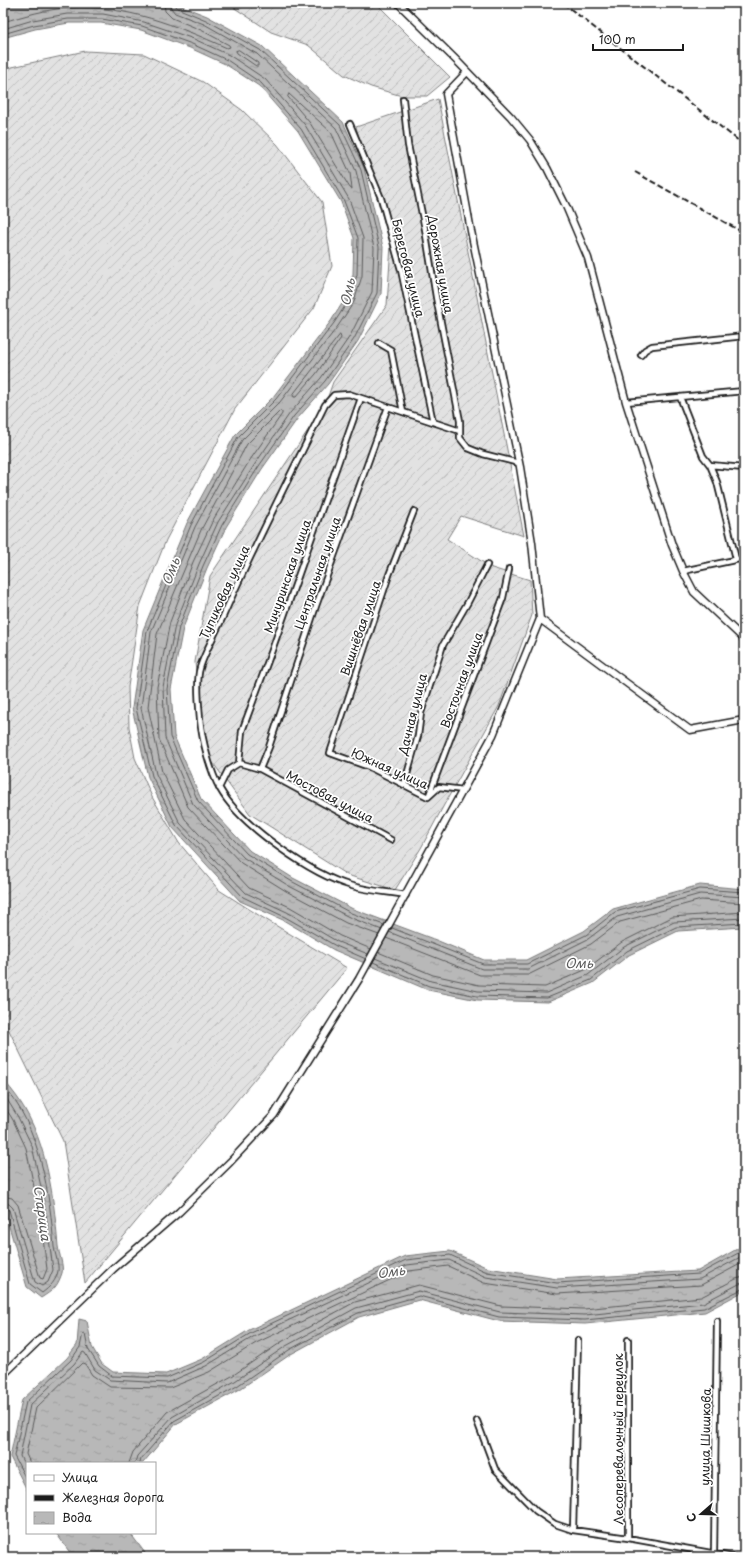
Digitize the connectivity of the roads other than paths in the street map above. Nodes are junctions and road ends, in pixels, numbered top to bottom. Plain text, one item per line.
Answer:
1 (398, 3) edge
2 (467, 72) junction
3 (403, 99) dead end
4 (350, 124) dead end
5 (744, 336) edge
6 (379, 343) dead end
7 (641, 355) dead end
8 (744, 392) edge
9 (680, 397) junction
10 (361, 398) junction
11 (626, 402) junction
12 (388, 407) junction
13 (403, 412) junction
14 (433, 422) junction
15 (460, 432) junction
16 (519, 463) junction
17 (710, 465) junction
18 (744, 468) edge
19 (414, 511) dead end
20 (744, 558) edge
21 (736, 560) junction
22 (487, 565) dead end
23 (509, 569) dead end
24 (683, 571) junction
25 (540, 619) junction
26 (744, 639) edge
27 (744, 720) edge
28 (330, 753) joint
29 (239, 763) junction
30 (260, 769) junction
31 (404, 785) junction
32 (219, 788) junction
33 (463, 790) junction
34 (428, 797) junction
35 (391, 840) dead end
36 (405, 897) junction
37 (717, 1321) dead end
38 (578, 1340) dead end
39 (628, 1340) dead end
40 (3, 1375) edge
41 (477, 1421) dead end
42 (573, 1530) junction
43 (628, 1538) junction
44 (714, 1554) junction
45 (733, 1557) edge

1 - 2 street
2 - 11 street
2 - 16 street
3 - 15 street, Дорожная улица
4 - 14 street, Береговая улица
5 - 7 street
6 - 13 street
8 - 9 street
9 - 11 street
9 - 17 street
10 - 12 street
10 - 29 street, Мичуринская улица
10 - 32 street, Тупиковая улица
11 - 24 street
12 - 13 street
12 - 30 street, Центральная улица
13 - 14 street
14 - 15 street
15 - 16 street
16 - 25 street
17 - 18 street
17 - 21 street
19 - 28 street, Вишнёвая улица
20 - 21 street
21 - 24 street
22 - 31 street, Дачная улица
23 - 34 street, Восточная улица
24 - 26 street
25 - 27 street
25 - 33 street
28 - 31 street, Южная улица
29 - 30 street, Мостовая улица
29 - 32 street
30 - 35 street, Мостовая улица
31 - 34 street, Южная улица
32 - 36 street, Тупиковая улица
33 - 34 street, Южная улица
33 - 36 street
36 - 40 street
37 - 44 street, улица Шишкова
38 - 42 street
39 - 43 street, Лесоперевалочный переулок
41 - 42 street
42 - 43 street
43 - 44 street
44 - 45 street

